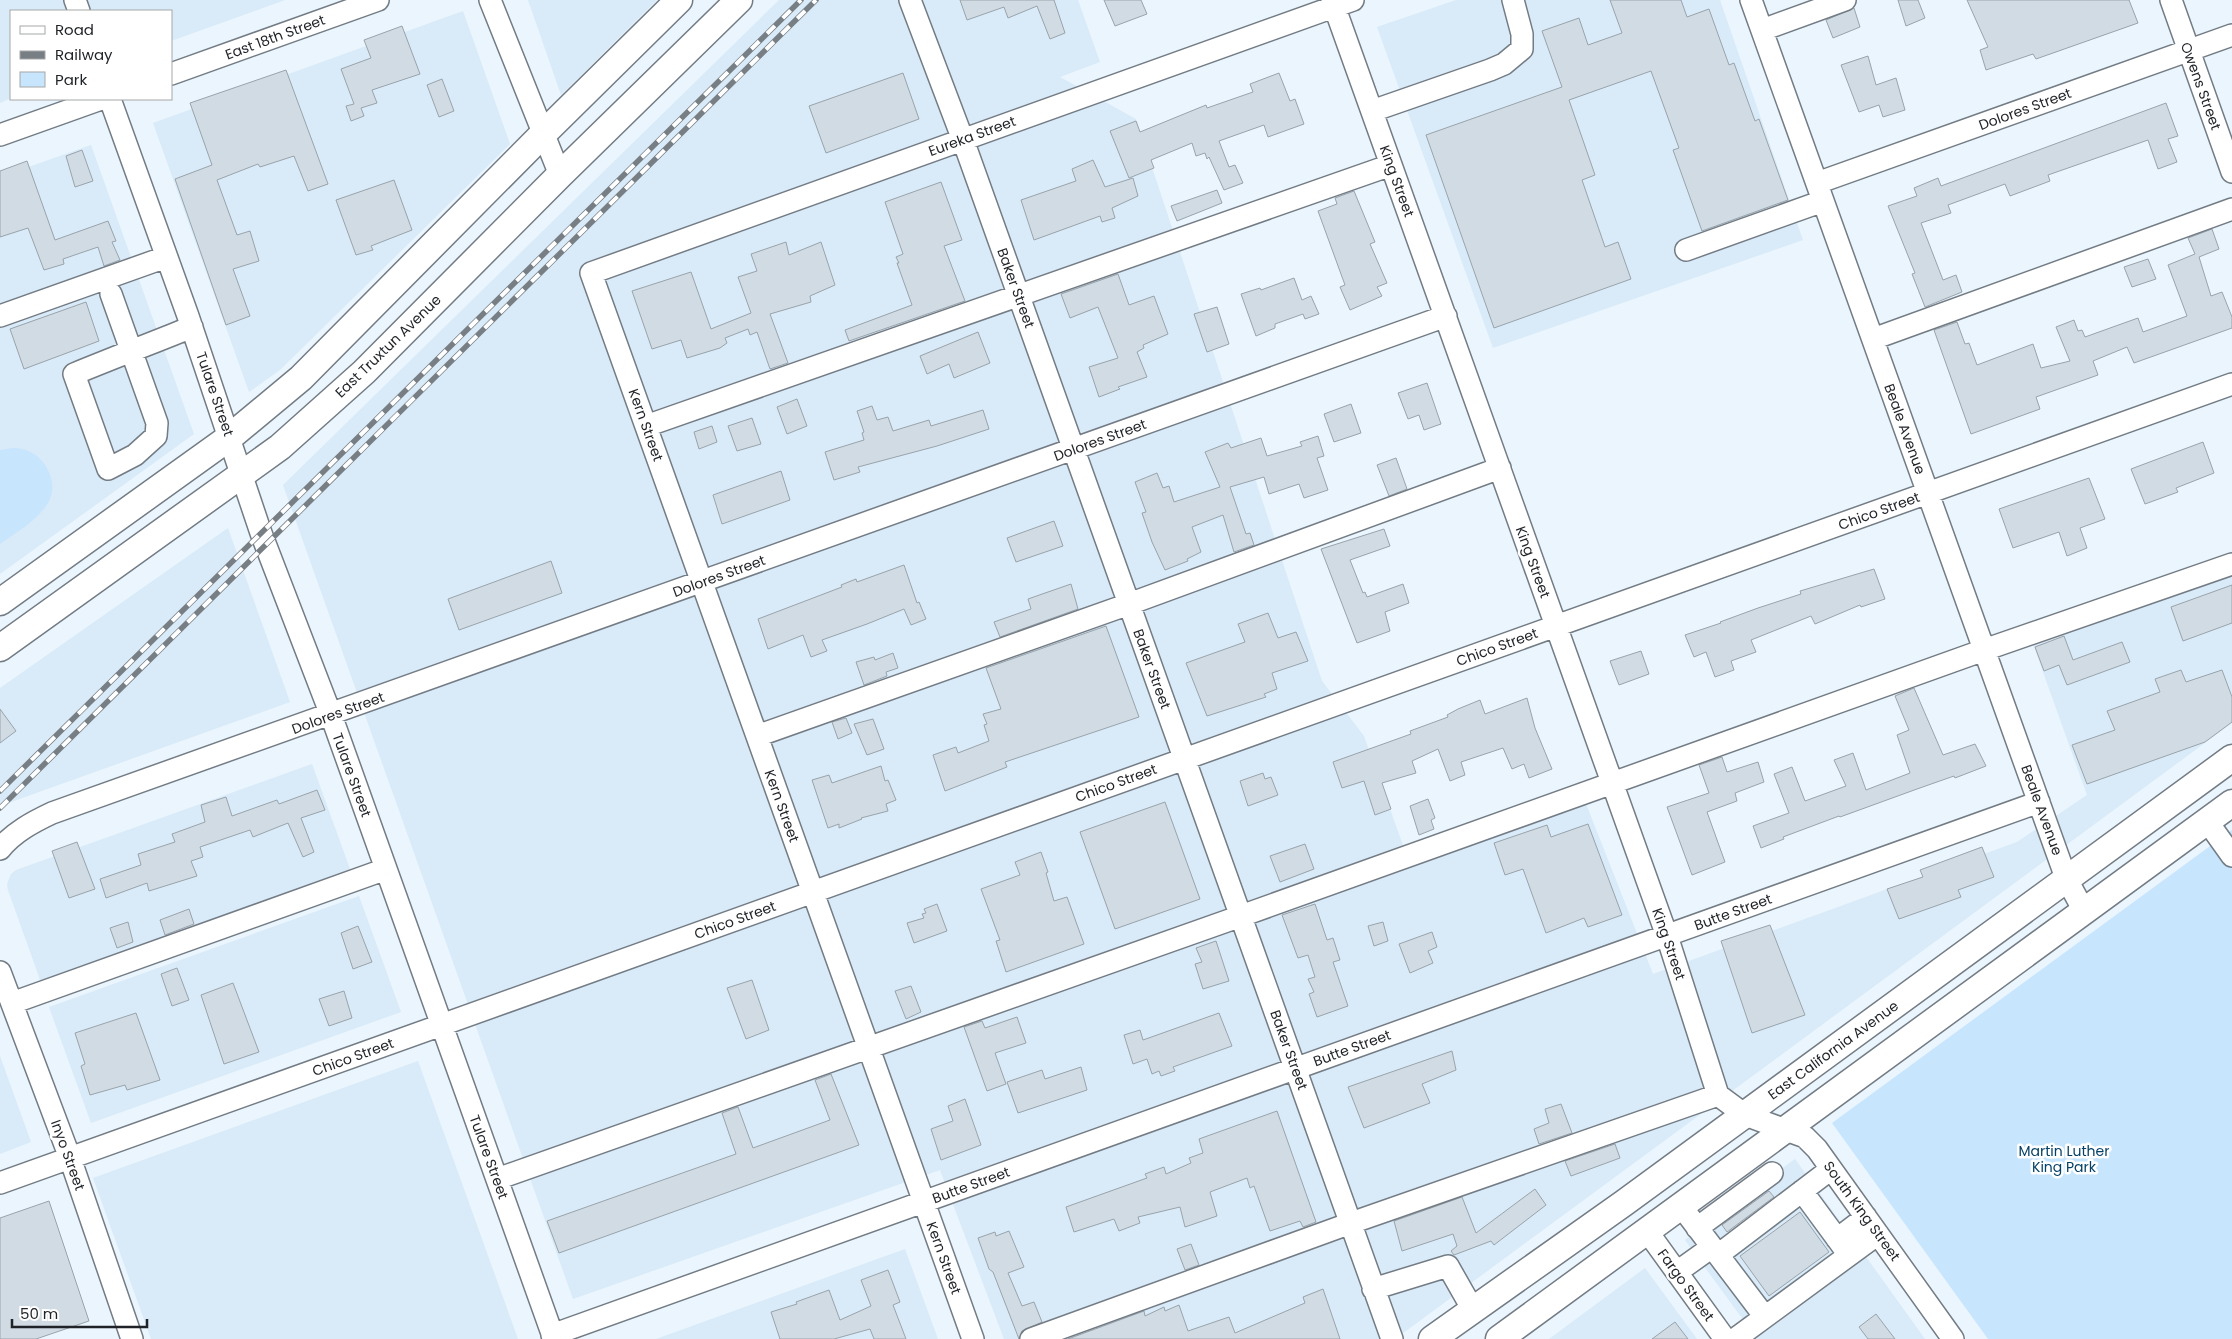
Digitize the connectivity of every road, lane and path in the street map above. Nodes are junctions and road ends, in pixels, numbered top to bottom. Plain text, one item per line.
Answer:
1 (378, 0) edge
2 (490, 0) edge
3 (679, 0) edge
4 (739, 0) edge
5 (910, 0) edge
6 (1513, 0) edge
7 (1751, 0) edge
8 (1845, 0) edge
9 (2171, 0) edge
10 (1340, 2) edge
11 (1762, 30) junction
12 (2232, 34) edge
13 (2188, 50) junction
14 (172, 74) edge
15 (98, 100) edge
16 (110, 100) edge
17 (1372, 111) junction
18 (544, 132) junction
19 (0, 135) edge
20 (963, 140) junction
21 (1391, 165) junction
22 (2232, 172) edge
23 (560, 175) junction
24 (1820, 192) junction
25 (2232, 209) edge
26 (1686, 250) dead end
27 (166, 257) junction
28 (591, 273) joint
29 (111, 294) dead end
30 (1019, 296) junction
31 (0, 316) edge
32 (1446, 316) junction
33 (192, 328) junction
34 (1873, 339) junction
35 (132, 351) junction
36 (2232, 384) edge
37 (646, 426) junction
38 (230, 437) junction
39 (1074, 449) junction
40 (1500, 468) junction
41 (243, 475) junction
42 (1928, 493) junction
43 (2232, 564) edge
44 (702, 582) junction
45 (0, 602) edge
46 (1129, 604) junction
47 (1556, 626) junction
48 (0, 648) edge
49 (1984, 650) junction
50 (331, 715) junction
51 (757, 736) junction
52 (2232, 758) edge
53 (1185, 759) junction
54 (1613, 783) junction
55 (2039, 802) junction
56 (2232, 803) edge
57 (2207, 821) junction
58 (0, 849) edge
59 (2232, 856) edge
60 (386, 869) junction
61 (2066, 878) junction
62 (813, 892) junction
63 (2084, 911) junction
64 (1241, 916) junction
65 (1667, 936) junction
66 (0, 972) edge
67 (12, 1003) junction
68 (442, 1025) junction
69 (869, 1047) junction
70 (1296, 1068) junction
71 (1718, 1094) junction
72 (1745, 1115) junction
73 (1786, 1129) junction
74 (1756, 1151) junction
75 (70, 1158) junction
76 (1831, 1169) junction
77 (1772, 1173) junction
78 (496, 1179) junction
79 (0, 1183) edge
80 (1796, 1195) junction
81 (924, 1202) junction
82 (1681, 1206) junction
83 (1351, 1223) junction
84 (1872, 1225) junction
85 (1697, 1228) junction
86 (1647, 1230) junction
87 (1843, 1247) junction
88 (1715, 1251) junction
89 (1677, 1272) junction
90 (1373, 1289) junction
91 (1473, 1310) junction
92 (1765, 1317) junction
93 (553, 1337) edge
94 (132, 1339) edge
95 (973, 1339) edge
96 (1031, 1339) edge
97 (1392, 1339) edge
98 (1432, 1339) edge
99 (1500, 1339) edge
100 (1725, 1339) edge
101 (1735, 1339) edge
102 (1953, 1339) edge

1 - 14 street, East 18th Street
2 - 18 street
3 - 18 main road
4 - 23 main road, East Truxtun Avenue
5 - 20 street, Baker Street
6 - 17 street
7 - 11 street, Beale Avenue
8 - 11 street
9 - 13 street, Owens Street
10 - 17 street, King Street
10 - 20 street, Eureka Street
11 - 24 street, Beale Avenue
12 - 13 street, Dolores Street
13 - 22 street, Owens Street
13 - 24 street, Dolores Street
15 - 19 street
16 - 27 street, Tulare Street
17 - 21 street, King Street
18 - 23 street
18 - 38 main road
20 - 28 street, Eureka Street
20 - 30 street, Baker Street
21 - 30 street
21 - 32 street, King Street
23 - 41 main road, East Truxtun Avenue
24 - 26 street, Dolores Street
24 - 34 street, Beale Avenue
25 - 34 street
27 - 31 street
27 - 33 street, Tulare Street
28 - 37 street, Kern Street
29 - 35 street
30 - 37 street
30 - 39 street, Baker Street
32 - 39 street, Dolores Street
32 - 40 street, King Street
33 - 35 street
33 - 38 street, Tulare Street
34 - 42 street, Beale Avenue
35 - 35 street
36 - 42 street, Chico Street
37 - 44 street, Kern Street
38 - 41 street, Tulare Street
38 - 45 main road
39 - 44 street, Dolores Street
39 - 46 street, Baker Street
40 - 46 street
40 - 47 street, King Street
41 - 48 main road, East Truxtun Avenue
41 - 50 street, Tulare Street
42 - 47 street, Chico Street
42 - 49 street, Beale Avenue
43 - 49 street
44 - 50 street, Dolores Street
44 - 51 street, Kern Street
46 - 51 street
46 - 53 street, Baker Street
47 - 53 street, Chico Street
47 - 54 street, King Street
49 - 54 street
49 - 55 street, Beale Avenue
50 - 58 street, Dolores Street
50 - 60 street, Tulare Street
51 - 62 street, Kern Street
52 - 61 main road, East California Avenue
53 - 62 street, Chico Street
53 - 64 street, Baker Street
54 - 64 street
54 - 65 street, King Street
55 - 61 street, Beale Avenue
55 - 65 street, Butte Street
56 - 57 main road
57 - 59 street
57 - 63 main road
60 - 67 street
60 - 68 street, Tulare Street
61 - 63 street, Beale Avenue
61 - 72 main road, East California Avenue
62 - 68 street, Chico Street
62 - 69 street, Kern Street
63 - 73 main road
64 - 69 street
64 - 70 street, Baker Street
65 - 70 street, Butte Street
65 - 71 street, King Street
66 - 67 street, Inyo Street
67 - 75 street, Inyo Street
68 - 75 street, Chico Street
68 - 78 street, Tulare Street
69 - 78 street
69 - 81 street, Kern Street
70 - 81 street, Butte Street
70 - 83 street, Baker Street
71 - 72 street
71 - 83 street
72 - 73 street, South King Street
72 - 91 main road, East California Avenue
73 - 74 main road
73 - 76 street, South King Street
74 - 77 street
74 - 82 main road
75 - 79 street, Chico Street
75 - 94 street, Inyo Street
76 - 80 street
76 - 84 street, South King Street
77 - 80 street
77 - 85 street
78 - 93 street, Tulare Street
80 - 87 street
80 - 88 street
81 - 93 street, Butte Street
81 - 95 street, Kern Street
82 - 85 street
82 - 86 main road
83 - 90 street, Baker Street
83 - 96 street
84 - 87 street
84 - 102 street, South King Street
85 - 88 street
86 - 89 street, Fargo Street
86 - 99 main road
87 - 92 street
88 - 89 street
88 - 92 street
89 - 100 street, Fargo Street
90 - 91 street
90 - 97 street, Baker Street
91 - 98 main road, East California Avenue
92 - 101 street

